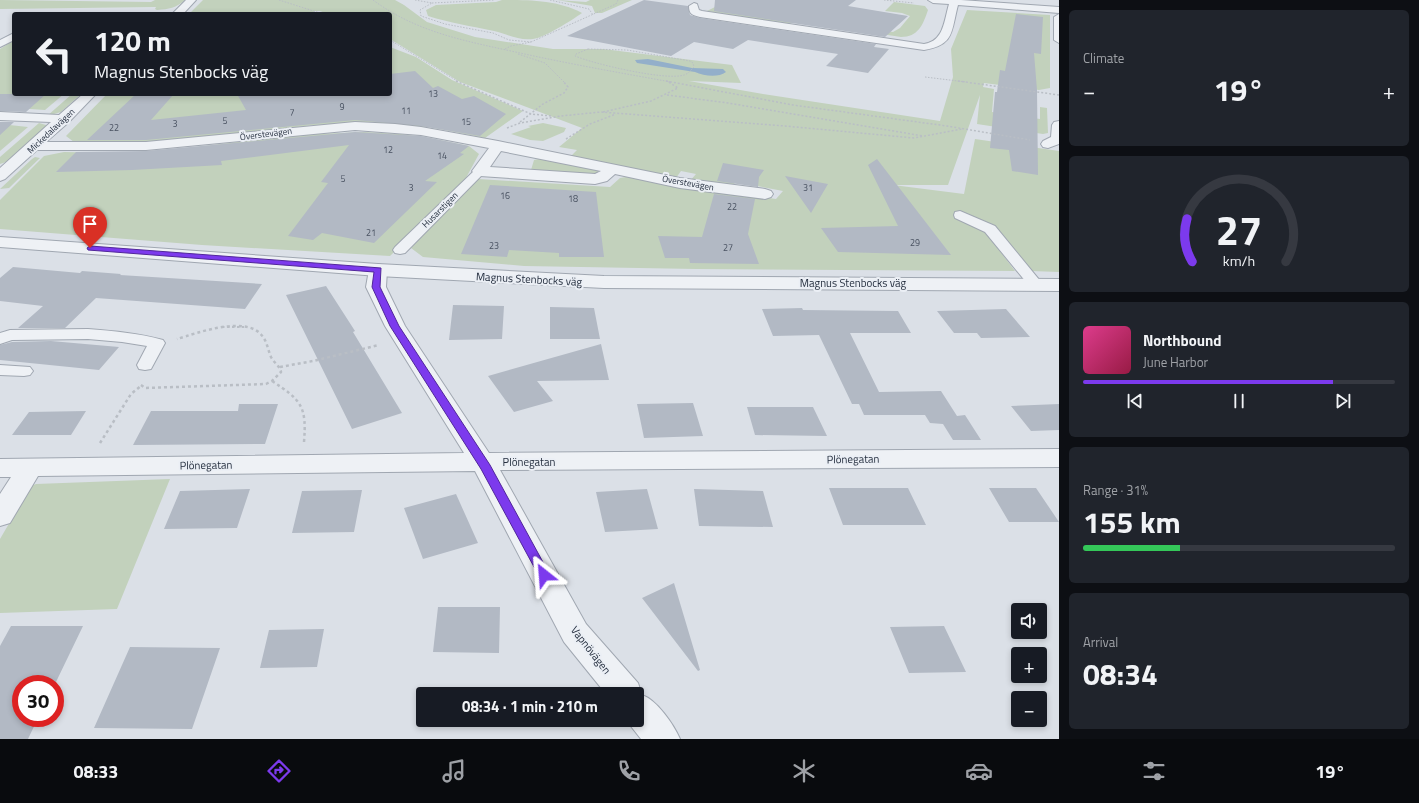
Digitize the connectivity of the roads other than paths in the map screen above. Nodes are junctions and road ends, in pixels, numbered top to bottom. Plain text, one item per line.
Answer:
1 (191, 0) edge
2 (934, 0) edge
3 (954, 2) junction
4 (694, 6) dead end
5 (1059, 8) edge
6 (179, 12) edge
7 (1059, 17) edge
8 (12, 37) edge
9 (1059, 40) edge
10 (0, 44) edge
11 (88, 96) edge
12 (0, 116) edge
13 (64, 119) junction
14 (1059, 125) edge
15 (1048, 144) road end
16 (498, 145) junction
17 (34, 146) junction
18 (612, 169) junction
19 (4, 170) edge
20 (480, 171) junction
21 (764, 194) dead end
22 (960, 215) dead end
23 (0, 242) edge
24 (400, 250) dead end
25 (378, 270) junction
26 (1036, 285) junction
27 (1059, 285) edge
28 (0, 339) edge
29 (145, 365) road end
30 (0, 370) edge
31 (24, 370) dead end
32 (1059, 458) edge
33 (483, 462) junction
34 (0, 468) edge
35 (30, 468) junction
36 (0, 516) edge
37 (620, 687) edge
38 (644, 716) edge
39 (663, 739) edge

1 - 6 street
2 - 3 street
3 - 4 street
3 - 5 street
7 - 9 street
8 - 10 street
11 - 13 street, Mickedalavägen
12 - 13 street
13 - 17 street, Mickedalavägen
14 - 15 street
16 - 17 street, Överstevägen
16 - 18 street, Överstevägen
16 - 20 street
17 - 19 street, Mickedalavägen
18 - 20 street
18 - 21 street, Överstevägen
20 - 24 lane, Husarstigen
22 - 26 lane
23 - 25 street, Magnus Stenbocks väg
25 - 26 street, Magnus Stenbocks väg
25 - 33 street, Vapnövägen
26 - 27 street, Magnus Stenbocks väg
28 - 29 lane
30 - 31 lane
32 - 33 street, Plönegatan
33 - 35 street, Plönegatan
33 - 37 street, Vapnövägen
34 - 35 street, Plönegatan
35 - 36 street
38 - 39 street

